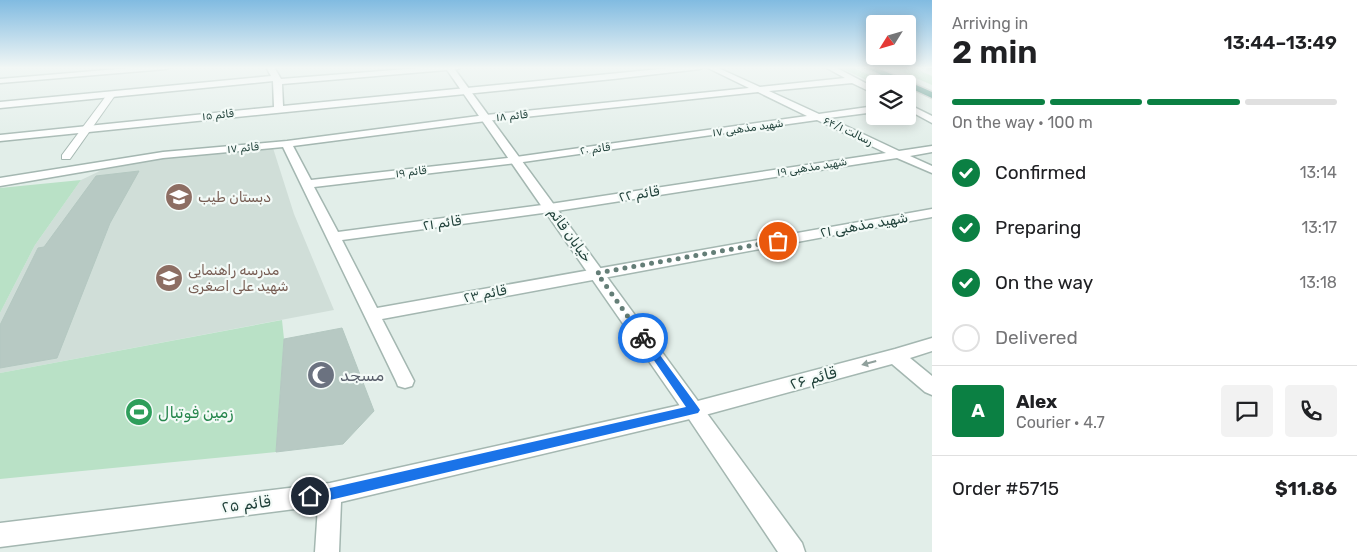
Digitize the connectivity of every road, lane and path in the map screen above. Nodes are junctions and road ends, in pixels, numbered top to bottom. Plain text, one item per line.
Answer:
1 (127, 93) edge
2 (278, 93) edge
3 (448, 93) edge
4 (468, 93) edge
5 (723, 93) edge
6 (766, 93) edge
7 (112, 94) junction
8 (0, 104) edge
9 (279, 108) junction
10 (866, 110) edge
11 (916, 111) edge
12 (486, 118) junction
13 (820, 118) junction
14 (932, 120) edge
15 (88, 128) junction
16 (0, 138) edge
17 (675, 138) joint
18 (287, 144) junction
19 (932, 149) edge
20 (897, 154) junction
21 (66, 157) dead end
22 (516, 160) junction
23 (932, 170) edge
24 (728, 180) joint
25 (0, 182) edge
26 (307, 184) junction
27 (550, 208) junction
28 (932, 213) edge
29 (333, 237) junction
30 (597, 273) junction
31 (372, 316) junction
32 (932, 344) edge
33 (895, 356) junction
34 (405, 381) dead end
35 (932, 387) edge
36 (694, 410) junction
37 (330, 494) junction
38 (0, 535) edge
39 (327, 552) edge
40 (793, 552) edge

1 - 7 street
2 - 9 street
3 - 9 street, قائم ۱۵
4 - 12 street, خیابان قائم
5 - 12 street, قائم ۱۸
6 - 13 street, رسالت ۶۴/۱
7 - 8 street
7 - 15 lane
9 - 15 street, قائم ۱۵
10 - 13 street, شهید مذهبی ۱۷
11 - 14 street
12 - 18 street, قائم ۱۷
12 - 22 street, خیابان قائم
13 - 17 street, شهید مذهبی ۱۷
13 - 20 street, رسالت ۶۴/۱
15 - 16 street, قائم ۱۵
15 - 21 lane
17 - 22 street, قائم ۲۰
18 - 25 street, قائم ۱۷
18 - 26 street
19 - 20 street, شهید مذهبی ۱۹
20 - 23 street, رسالت ۶۴/۱
20 - 24 street, شهید مذهبی ۱۹
22 - 26 street, قائم ۱۹
22 - 27 street, خیابان قائم
24 - 27 street, قائم ۲۲
26 - 29 street
27 - 29 street, قائم ۲۱
27 - 30 street, خیابان قائم
28 - 30 street, شهید مذهبی ۲۱
29 - 31 street
30 - 31 street, قائم ۲۳
30 - 36 street, خیابان قائم
31 - 34 street
32 - 33 street, قائم ۲۶
33 - 35 street
33 -> 36 street, قائم ۲۶
36 - 37 street, قائم ۲۵
36 - 40 street, خیابان قائم
37 - 38 street, قائم ۲۵
37 - 39 street

